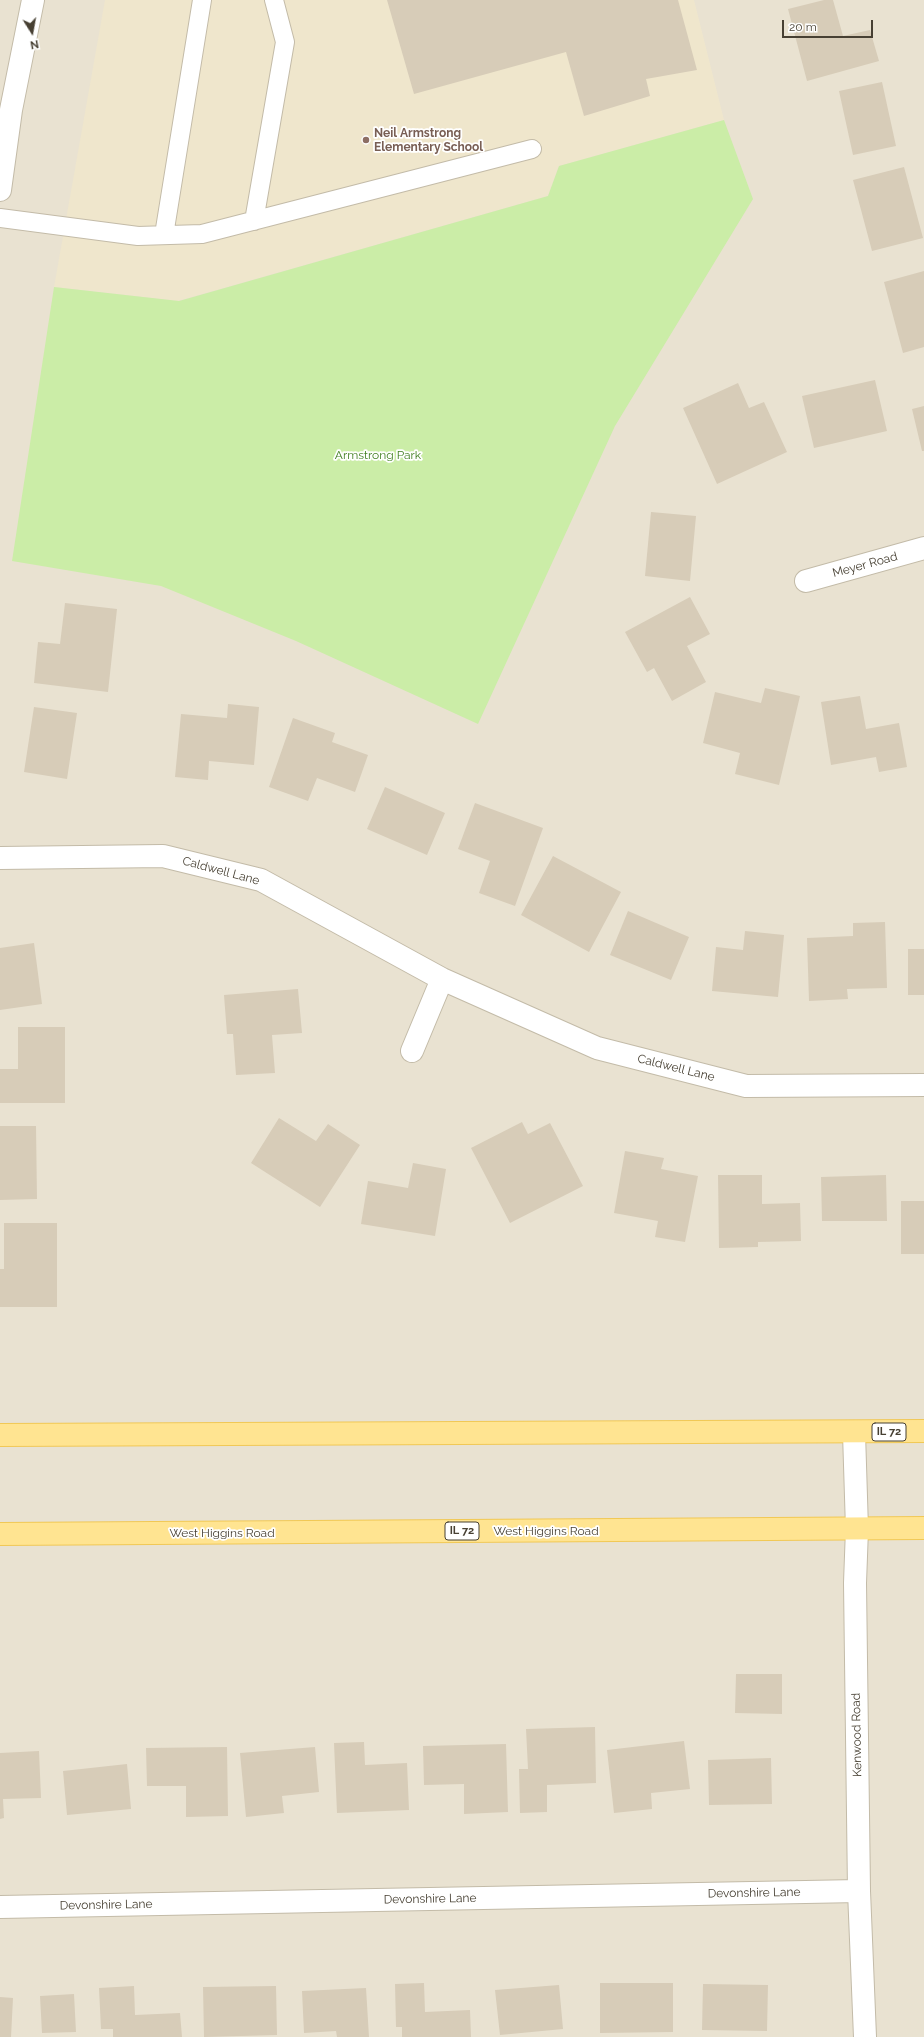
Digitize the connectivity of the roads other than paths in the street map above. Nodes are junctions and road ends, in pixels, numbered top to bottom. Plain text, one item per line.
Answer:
1 (34, 0) edge
2 (202, 0) edge
3 (274, 0) edge
4 (6, 110) edge
5 (532, 148) dead end
6 (0, 190) edge
7 (0, 218) edge
8 (254, 221) junction
9 (164, 235) junction
10 (924, 548) edge
11 (806, 581) dead end
12 (0, 858) edge
13 (442, 979) junction
14 (412, 1051) dead end
15 (924, 1085) edge
16 (924, 1431) edge
17 (854, 1432) junction
18 (0, 1435) edge
19 (924, 1528) edge
20 (857, 1529) junction
21 (0, 1534) edge
22 (859, 1891) junction
23 (0, 1907) edge
24 (865, 2037) edge

1 - 4 street
2 - 9 lane
3 - 8 lane
4 - 6 street
5 - 8 lane
7 - 9 lane
8 - 9 lane
10 - 11 street, Meyer Road
12 - 13 street, Caldwell Lane
13 - 14 street
13 - 15 street, Caldwell Lane
16 - 17 main road, IL 72
17 - 18 main road, IL 72
17 - 20 street, Kenwood Road
19 - 20 main road, West Higgins Road / IL 72
20 - 21 main road, West Higgins Road / IL 72
20 - 22 street, Kenwood Road
22 - 23 street, Devonshire Lane
22 - 24 street, Kenwood Road

